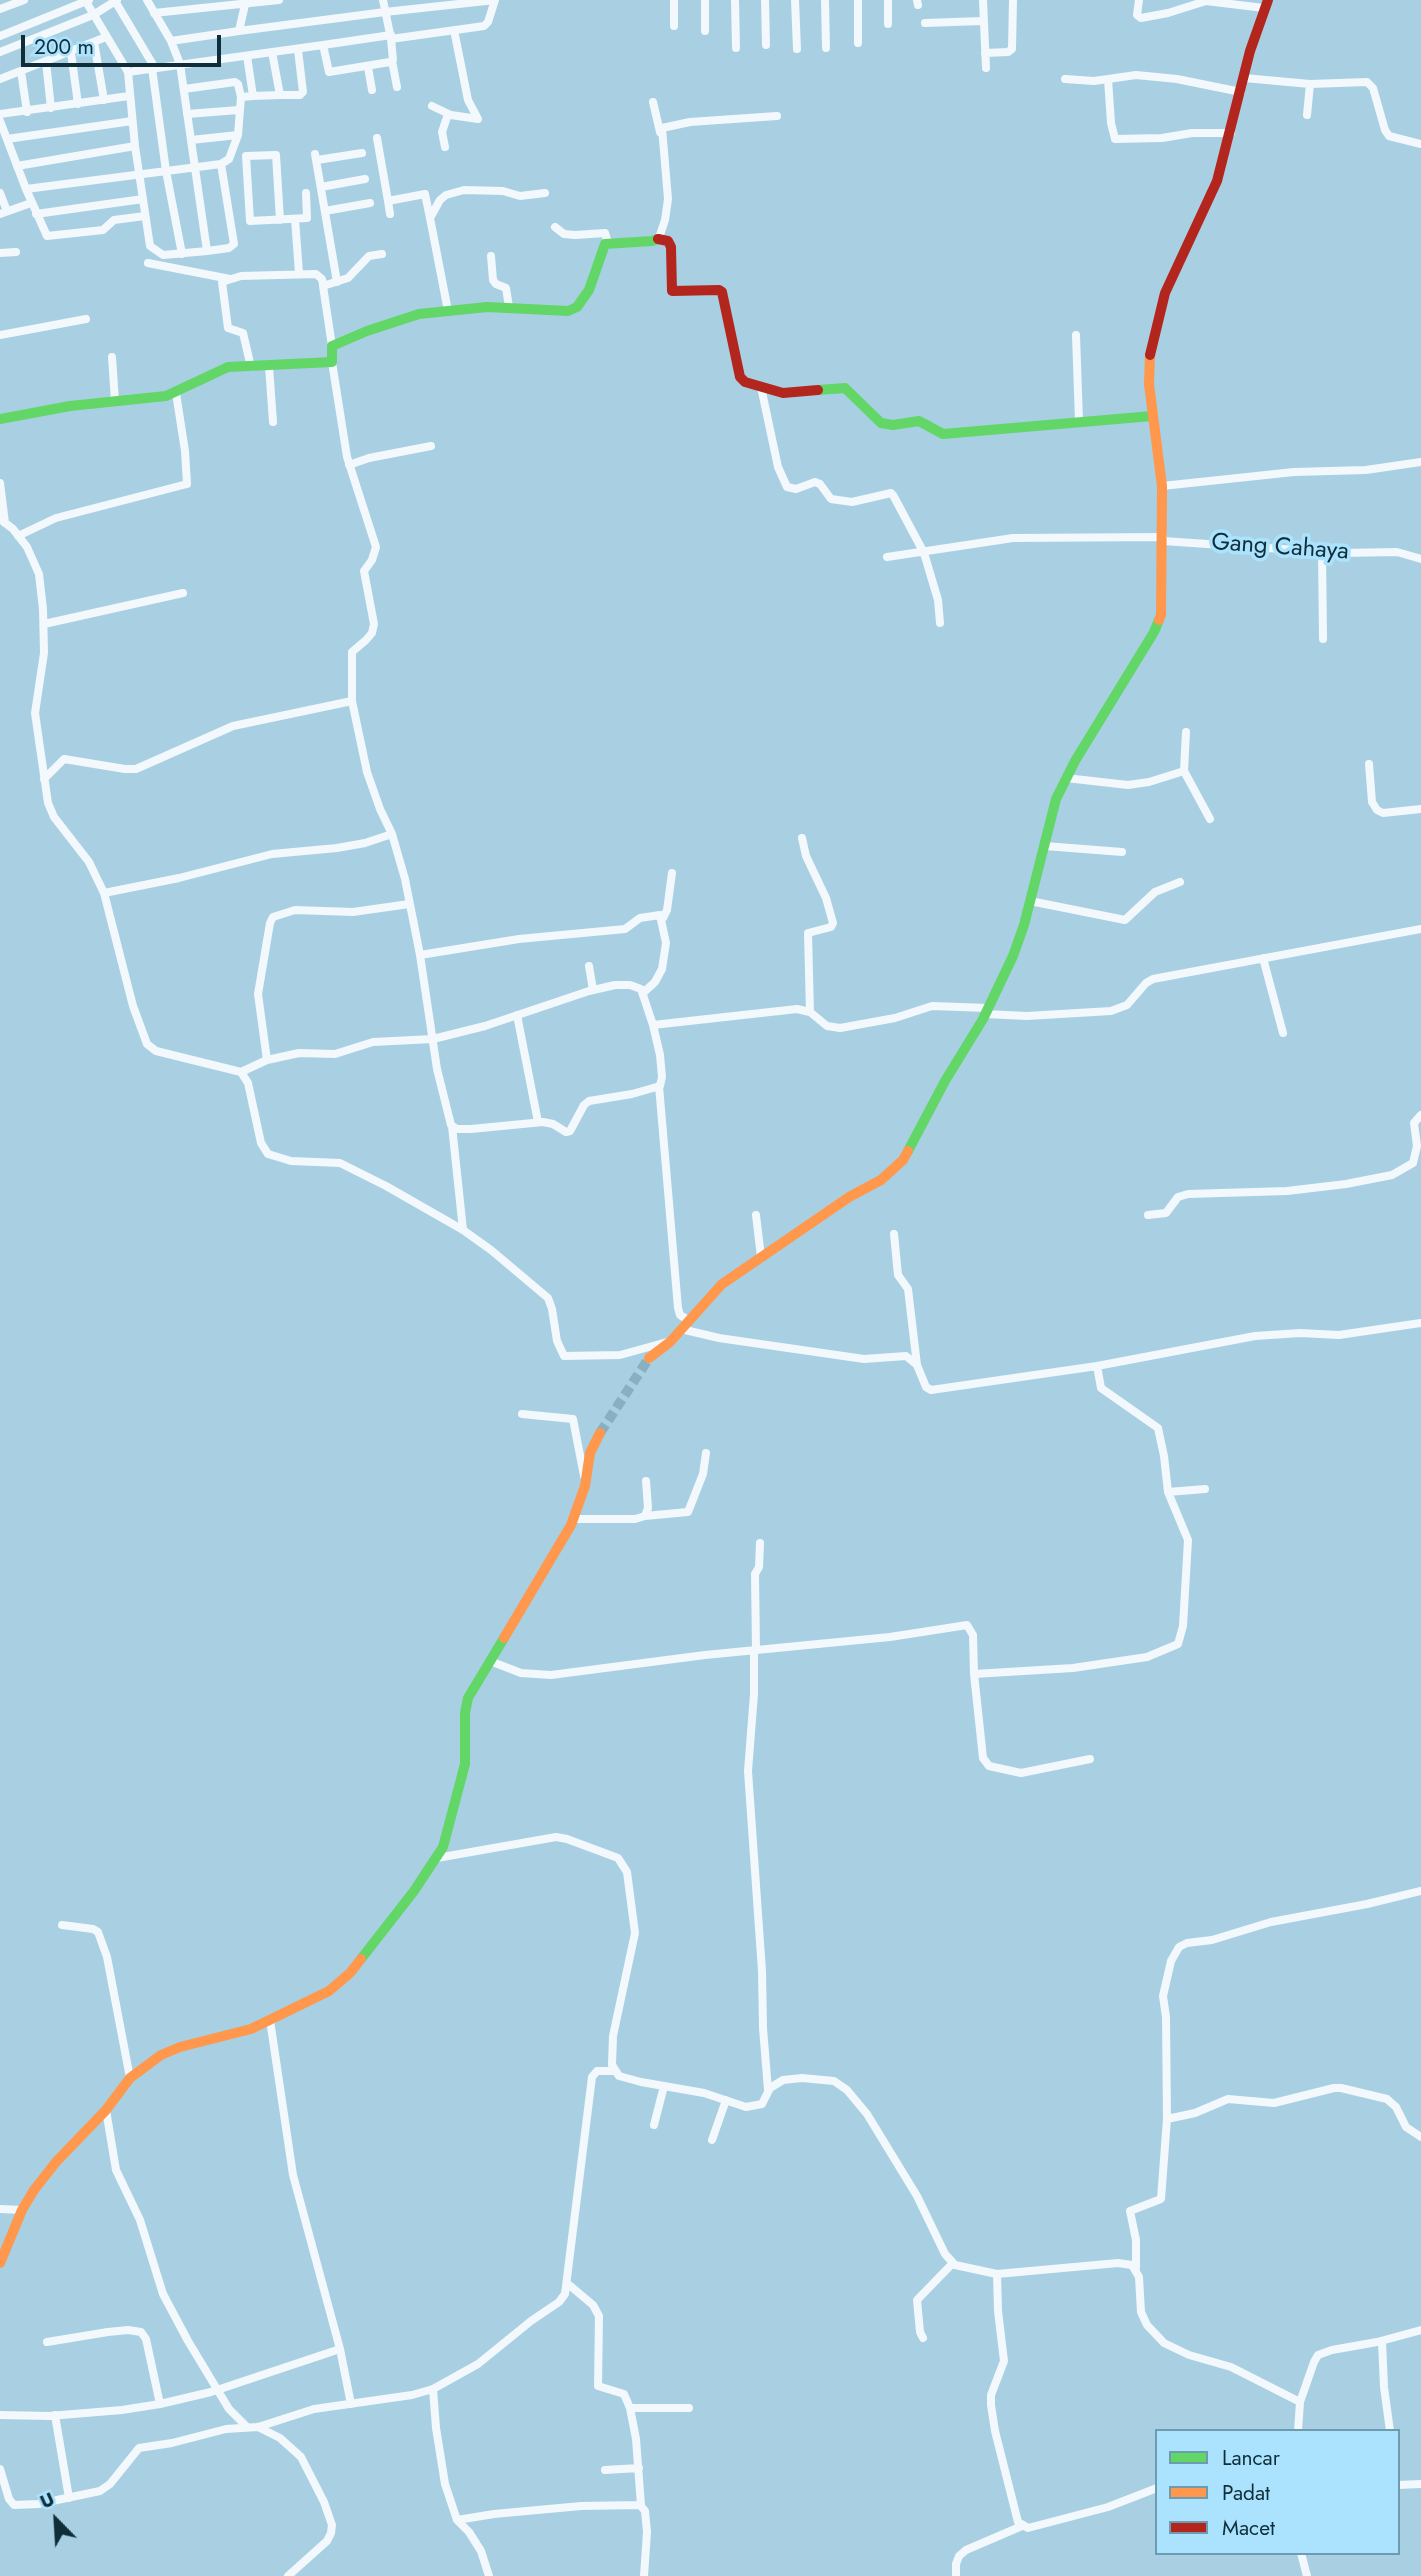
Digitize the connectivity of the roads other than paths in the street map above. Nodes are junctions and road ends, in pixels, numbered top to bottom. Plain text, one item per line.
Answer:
1 (24, 0) edge
2 (116, 0) edge
3 (147, 0) edge
4 (279, 0) edge
5 (383, 0) edge
6 (495, 0) edge
7 (674, 0) edge
8 (705, 0) edge
9 (735, 0) edge
10 (765, 0) edge
11 (795, 0) edge
12 (825, 0) edge
13 (858, 0) edge
14 (888, 0) edge
15 (983, 0) edge
16 (1013, 0) edge
17 (1139, 0) edge
18 (87, 1) edge
19 (246, 2) edge
20 (1266, 4) edge
21 (0, 9) edge
22 (385, 12) junction
23 (154, 13) junction
24 (93, 14) junction
25 (982, 22) junction
26 (925, 23) dead end
27 (888, 24) dead end
28 (674, 26) dead end
29 (454, 30) junction
30 (239, 31) junction
31 (705, 31) dead end
32 (0, 36) edge
33 (106, 37) junction
34 (391, 37) junction
35 (171, 41) junction
36 (94, 43) junction
37 (859, 43) dead end
38 (766, 45) dead end
39 (323, 46) junction
40 (736, 48) dead end
41 (826, 48) dead end
42 (797, 49) dead end
43 (299, 50) junction
44 (0, 52) edge
45 (272, 52) junction
46 (71, 53) junction
47 (985, 53) junction
48 (247, 56) junction
49 (392, 61) junction
50 (46, 62) junction
51 (180, 64) junction
52 (368, 66) junction
53 (154, 68) junction
54 (986, 68) dead end
55 (21, 71) junction
56 (128, 72) junction
57 (1244, 78) junction
58 (0, 79) edge
59 (1065, 79) dead end
60 (1108, 79) junction
61 (1310, 84) junction
62 (397, 87) dead end
63 (184, 89) junction
64 (372, 90) dead end
65 (1241, 92) junction
66 (279, 95) junction
67 (129, 96) junction
68 (253, 96) junction
69 (241, 97) junction
70 (104, 100) junction
71 (653, 102) dead end
72 (78, 104) junction
73 (432, 106) dead end
74 (51, 108) junction
75 (239, 110) junction
76 (27, 112) junction
77 (0, 114) edge
78 (187, 114) junction
79 (448, 114) junction
80 (1307, 115) dead end
81 (777, 116) dead end
82 (0, 121) edge
83 (132, 121) junction
84 (660, 132) junction
85 (1231, 133) junction
86 (238, 135) junction
87 (377, 138) dead end
88 (7, 139) junction
89 (191, 141) junction
90 (1421, 144) edge
91 (135, 146) junction
92 (445, 147) dead end
93 (362, 153) dead end
94 (221, 164) junction
95 (17, 166) junction
96 (194, 167) junction
97 (166, 171) junction
98 (139, 173) junction
99 (365, 179) dead end
100 (321, 187) junction
101 (26, 189) junction
102 (0, 193) edge
103 (306, 193) dead end
104 (545, 193) dead end
105 (143, 199) junction
106 (388, 201) junction
107 (31, 203) junction
108 (370, 203) dead end
109 (325, 211) junction
110 (4, 212) edge
111 (36, 214) junction
112 (390, 214) dead end
113 (145, 216) junction
114 (430, 218) junction
115 (295, 219) junction
116 (280, 220) junction
117 (555, 227) dead end
118 (659, 238) junction
119 (608, 243) junction
120 (207, 251) junction
121 (16, 252) dead end
122 (0, 253) edge
123 (182, 254) junction
124 (382, 254) dead end
125 (491, 256) dead end
126 (148, 263) dead end
127 (299, 273) junction
128 (230, 279) junction
129 (337, 282) junction
130 (323, 285) junction
131 (509, 307) junction
132 (448, 311) junction
133 (86, 319) dead end
134 (0, 335) edge
135 (1076, 335) dead end
136 (332, 346) junction
137 (112, 357) dead end
138 (332, 362) junction
139 (268, 366) junction
140 (251, 367) junction
141 (761, 387) junction
142 (176, 393) junction
143 (116, 401) junction
144 (1152, 416) junction
145 (0, 419) edge
146 (1079, 421) junction
147 (273, 422) dead end
148 (431, 446) dead end
149 (1421, 462) edge
150 (349, 465) junction
151 (0, 483) edge
152 (1163, 486) junction
153 (3, 521) edge
154 (18, 536) junction
155 (1163, 539) junction
156 (1322, 552) junction
157 (924, 554) junction
158 (887, 557) dead end
159 (1421, 559) edge
160 (183, 593) dead end
161 (940, 623) dead end
162 (44, 624) junction
163 (1323, 639) dead end
164 (352, 701) junction
165 (1186, 732) dead end
166 (1368, 764) dead end
167 (1184, 771) junction
168 (1066, 778) junction
169 (44, 779) junction
170 (1421, 809) edge
171 (1210, 819) dead end
172 (392, 834) junction
173 (803, 838) dead end
174 (1045, 846) junction
175 (1122, 852) dead end
176 (672, 873) dead end
177 (1180, 882) dead end
178 (104, 893) junction
179 (1030, 901) junction
180 (409, 904) junction
181 (663, 918) junction
182 (1421, 929) edge
183 (420, 955) junction
184 (1263, 958) junction
185 (589, 966) dead end
186 (593, 990) junction
187 (643, 993) junction
188 (987, 1011) junction
189 (810, 1012) junction
190 (517, 1015) junction
191 (653, 1025) junction
192 (1283, 1033) dead end
193 (433, 1039) junction
194 (267, 1060) junction
195 (241, 1072) junction
196 (659, 1086) junction
197 (1421, 1115) edge
198 (538, 1122) junction
199 (452, 1126) junction
200 (1417, 1140) junction
201 (1421, 1155) edge
202 (756, 1215) dead end
203 (1148, 1215) dead end
204 (463, 1230) junction
205 (894, 1234) dead end
206 (761, 1258) junction
207 (1421, 1322) edge
208 (684, 1325) junction
209 (670, 1342) junction
210 (649, 1358) tunnel mouth
211 (917, 1365) junction
212 (1097, 1366) junction
213 (523, 1414) dead end
214 (600, 1433) tunnel mouth
215 (706, 1453) dead end
216 (646, 1481) dead end
217 (585, 1486) junction
218 (1205, 1489) dead end
219 (1168, 1492) junction
220 (645, 1516) junction
221 (574, 1519) junction
222 (760, 1543) dead end
223 (755, 1650) junction
224 (490, 1661) junction
225 (974, 1674) junction
226 (1090, 1759) dead end
227 (437, 1858) junction
228 (1421, 1891) edge
229 (62, 1925) dead end
230 (270, 2020) junction
231 (614, 2071) junction
232 (130, 2078) junction
233 (664, 2086) junction
234 (768, 2093) junction
235 (726, 2100) junction
236 (106, 2110) junction
237 (1167, 2119) junction
238 (654, 2125) dead end
239 (1421, 2137) edge
240 (712, 2140) dead end
241 (0, 2208) edge
242 (22, 2210) junction
243 (0, 2263) edge
244 (953, 2263) junction
245 (1136, 2269) junction
246 (998, 2274) junction
247 (568, 2284) junction
248 (1421, 2330) edge
249 (923, 2338) dead end
250 (1382, 2341) junction
251 (47, 2342) dead end
252 (340, 2349) junction
253 (217, 2389) junction
254 (433, 2389) junction
255 (1300, 2402) junction
256 (160, 2404) junction
257 (351, 2404) junction
258 (689, 2408) dead end
259 (629, 2409) junction
260 (0, 2415) edge
261 (55, 2415) junction
262 (247, 2427) junction
263 (258, 2427) junction
264 (1297, 2429) edge
265 (1390, 2429) edge
266 (639, 2468) junction
267 (0, 2469) edge
268 (605, 2470) dead end
269 (1421, 2484) edge
270 (1400, 2485) edge
271 (1155, 2489) edge
272 (69, 2498) junction
273 (641, 2505) junction
274 (457, 2520) junction
275 (1022, 2526) junction
276 (1302, 2555) edge
277 (288, 2576) edge
278 (489, 2576) edge
279 (644, 2576) edge
280 (956, 2576) edge
281 (1307, 2576) edge

1 - 21 street
2 - 24 street
2 - 53 street
3 - 23 street
4 - 19 street
5 - 22 street
6 - 22 street
6 - 29 street
7 - 28 street
8 - 31 street
9 - 40 street
10 - 38 street
11 - 42 street
12 - 41 street
13 - 37 street
14 - 27 street
15 - 25 street
16 - 47 street
17 - 20 street
18 - 24 street
18 - 32 street
19 - 23 street
19 - 30 street
20 - 57 street
22 - 30 street
22 - 34 street
23 - 35 street
24 - 33 street
24 - 44 street
25 - 26 street
25 - 47 street
29 - 34 street
29 - 79 street
30 - 35 street
33 - 36 street
33 - 56 street
34 - 39 street
34 - 49 street
35 - 51 street
36 - 46 street
36 - 70 street
39 - 43 street
39 - 52 street
43 - 45 street
43 - 66 street
45 - 48 street
45 - 66 street
46 - 50 street
46 - 72 street
47 - 54 street
48 - 51 street
48 - 68 street
49 - 52 street
49 - 62 street
50 - 55 street
50 - 74 street
51 - 53 street
51 - 63 street
52 - 64 street
53 - 56 street
53 - 97 street
55 - 58 street
55 - 76 street
56 - 67 street
57 - 61 street
57 - 65 street
59 - 60 street
60 - 65 street
60 - 85 street
61 - 80 street
61 - 90 street
63 - 69 street
63 - 78 street
65 - 85 street
66 - 68 street
67 - 70 street
67 - 83 street
68 - 69 street
69 - 75 street
70 - 72 street
71 - 84 street
72 - 74 street
73 - 79 street
74 - 76 street
75 - 78 street
75 - 86 street
76 - 77 street
78 - 89 street
79 - 92 street
81 - 84 street
82 - 88 street
83 - 88 street
83 - 91 street
84 - 118 street
85 - 144 street
86 - 89 street
86 - 94 street
87 - 106 street
88 - 95 street
89 - 96 street
91 - 95 street
91 - 98 street
93 - 100 street
94 - 96 street
94 - 120 street
95 - 101 street
96 - 97 street
96 - 120 street
97 - 98 street
97 - 123 street
98 - 101 street
98 - 105 street
99 - 100 street
100 - 109 street
101 - 107 street
102 - 110 street
103 - 115 street
104 - 114 street
105 - 111 street
105 - 113 street
106 - 112 street
106 - 114 street
107 - 110 street
107 - 111 street
108 - 109 street
109 - 129 street
111 - 113 street
113 - 123 street
114 - 132 street
115 - 116 street
115 - 127 street
116 - 116 street
117 - 119 street
118 - 119 street
118 - 141 street
119 - 131 street
120 - 123 street
121 - 122 street
124 - 129 street
125 - 131 street
126 - 128 street
127 - 128 street
127 - 130 street
128 - 140 street
129 - 130 street
130 - 136 street
131 - 132 street
132 - 136 street
133 - 134 street
135 - 146 street
136 - 138 street
137 - 143 street
138 - 139 street
138 - 150 street
139 - 140 street
139 - 147 street
140 - 142 street
141 - 146 street
141 - 157 street
142 - 143 street
142 - 154 street
143 - 145 street
144 - 146 street
144 - 152 street
148 - 150 street
149 - 152 street
150 - 164 street
151 - 153 street
152 - 155 street
153 - 154 street
154 - 162 street
155 - 156 street, Gang Cahaya
155 - 157 street, Gang Cahaya
155 - 168 street
156 - 159 street, Gang Cahaya
156 - 163 street
157 - 158 street, Gang Cahaya
157 - 161 street
160 - 162 street
162 - 169 street
164 - 169 street
164 - 172 street
165 - 167 street
166 - 170 street
167 - 168 street
167 - 171 street
168 - 174 street
169 - 178 street
172 - 178 street
172 - 180 street
173 - 189 street
174 - 175 street
174 - 179 street
176 - 181 street
177 - 179 street
178 - 195 street
179 - 188 street
180 - 183 street
180 - 194 street
181 - 183 street
181 - 187 street
182 - 184 street
183 - 193 street
184 - 188 street
184 - 192 street
185 - 186 street
186 - 187 street
186 - 190 street
187 - 191 street
188 - 189 street
188 - 206 street
189 - 191 street
190 - 193 street
190 - 198 street
191 - 196 street
193 - 194 street
193 - 199 street
194 - 195 street
195 - 204 street
196 - 198 street
196 - 208 street
197 - 200 street
198 - 199 street
199 - 204 street
200 - 201 street
200 - 203 street
202 - 206 street
204 - 209 street
205 - 211 street
206 - 208 street
207 - 212 street
208 - 209 street
208 - 211 street
209 - 210 street
211 - 212 street
212 - 219 street
213 - 217 street
214 - 217 street
215 - 220 street
216 - 220 street
217 - 221 street
218 - 219 street
219 - 225 street
220 - 221 street
221 - 224 street
222 - 223 street
223 - 224 street
223 - 225 street
223 - 234 street
224 - 227 street
225 - 226 street
227 - 230 street
227 - 231 street
228 - 237 street
229 - 232 street
230 - 232 street
230 - 252 street
231 - 233 street
231 - 247 street
232 - 236 street
233 - 235 street
233 - 238 street
234 - 235 street
234 - 244 street
235 - 240 street
236 - 242 street
236 - 253 street
237 - 239 street
237 - 245 street
241 - 242 street
242 - 243 street
244 - 246 street
244 - 249 street
245 - 246 street
245 - 255 street
246 - 275 street
247 - 254 street
247 - 259 street
248 - 250 street
250 - 255 street
250 - 265 street
251 - 256 street
252 - 253 street
252 - 257 street
253 - 256 street
253 - 262 street
254 - 257 street
254 - 274 street
255 - 264 street
256 - 261 street
257 - 263 street
258 - 259 street
259 - 266 street
260 - 261 street
261 - 272 street
262 - 263 street
262 - 272 street
263 - 277 street
266 - 268 street
266 - 273 street
267 - 272 street
269 - 270 street
271 - 275 street
273 - 274 street
273 - 279 street
274 - 278 street
275 - 280 street
276 - 281 street

